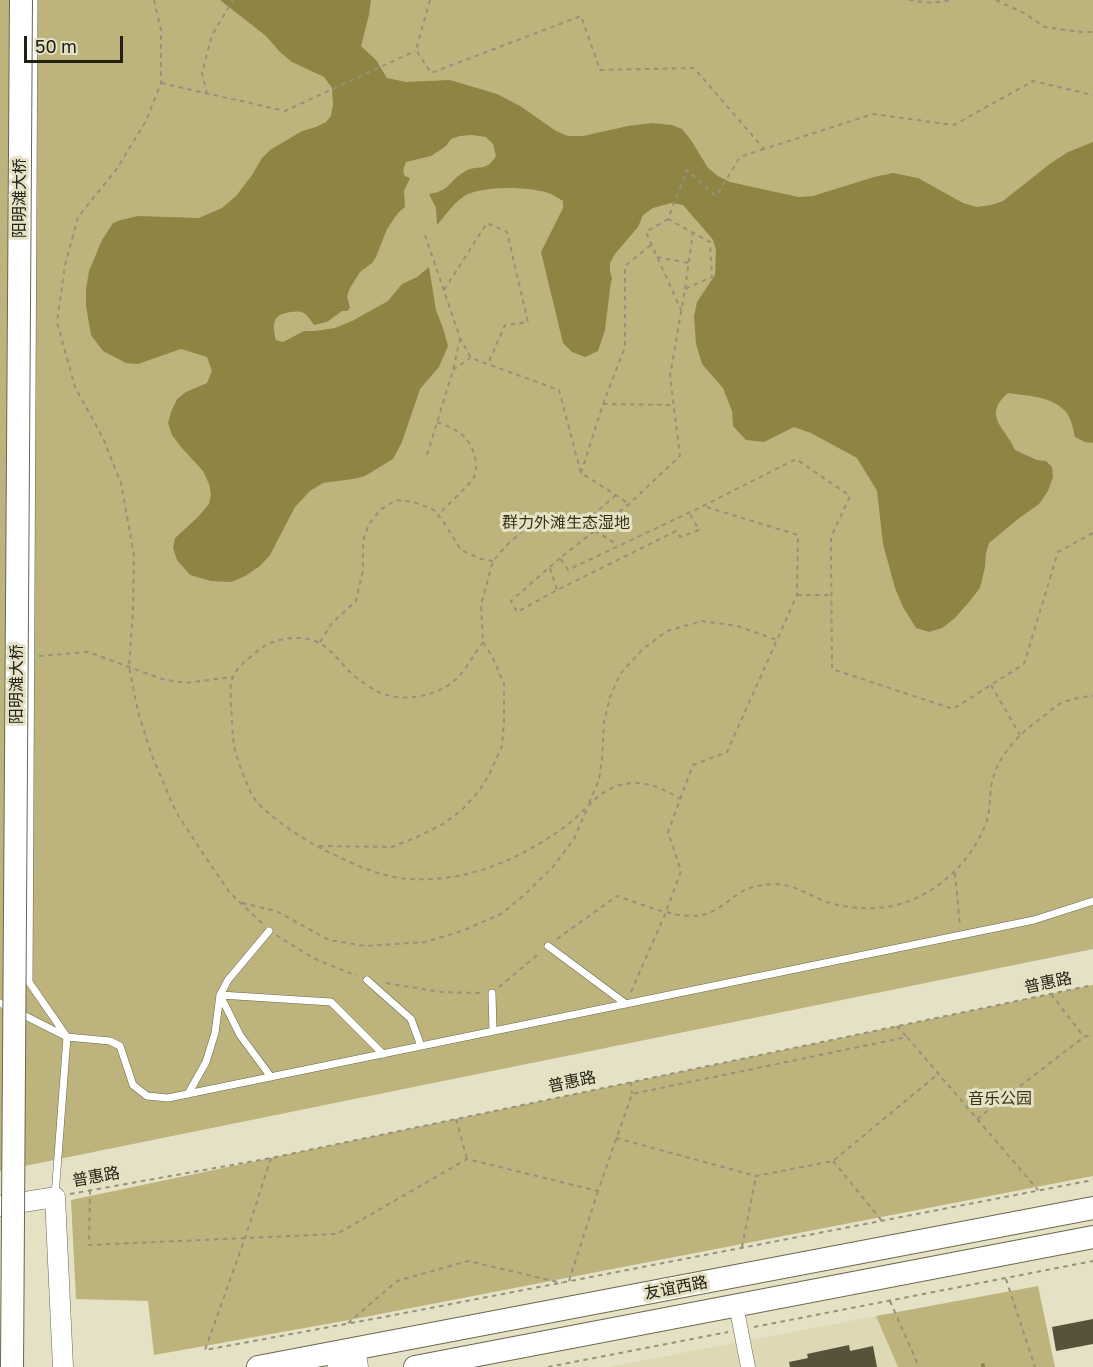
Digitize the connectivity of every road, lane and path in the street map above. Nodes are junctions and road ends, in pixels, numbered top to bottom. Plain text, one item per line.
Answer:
1 (21, 0) edge
2 (34, 0) edge
3 (154, 0) edge
4 (233, 0) edge
5 (430, 0) edge
6 (909, 0) edge
7 (951, 0) edge
8 (996, 0) edge
9 (1093, 32) edge
10 (416, 50) junction
11 (161, 83) junction
12 (207, 94) junction
13 (1093, 95) edge
14 (764, 149) junction
15 (669, 219) junction
16 (693, 232) junction
17 (425, 235) dead end
18 (652, 244) junction
19 (657, 257) junction
20 (689, 263) junction
21 (685, 289) junction
22 (444, 290) junction
23 (681, 312) junction
24 (460, 338) junction
25 (471, 358) junction
26 (488, 364) junction
27 (453, 370) junction
28 (603, 404) junction
29 (672, 405) junction
30 (437, 422) junction
31 (428, 455) dead end
32 (581, 473) junction
33 (616, 495) junction
34 (629, 504) junction
35 (703, 506) junction
36 (689, 512) junction
37 (438, 515) junction
38 (585, 522) junction
39 (595, 531) junction
40 (1093, 533) edge
41 (618, 545) junction
42 (560, 558) junction
43 (493, 561) junction
44 (550, 568) junction
45 (557, 590) junction
46 (797, 595) junction
47 (832, 595) junction
48 (777, 640) junction
49 (320, 642) junction
50 (483, 642) junction
51 (30, 657) junction
52 (129, 667) junction
53 (233, 677) junction
54 (990, 685) junction
55 (1093, 696) edge
56 (1020, 735) junction
57 (680, 799) junction
58 (588, 806) junction
59 (316, 845) junction
60 (955, 873) junction
61 (1093, 901) edge
62 (240, 902) junction
63 (666, 912) junction
64 (269, 930) junction
65 (960, 935) junction
66 (548, 946) junction
67 (367, 980) junction
68 (1093, 985) edge
69 (492, 993) junction
70 (1051, 994) junction
71 (220, 995) junction
72 (0, 1003) edge
73 (626, 1004) junction
74 (897, 1026) junction
75 (493, 1032) junction
76 (1093, 1034) edge
77 (907, 1036) junction
78 (67, 1037) junction
79 (1084, 1037) junction
80 (421, 1046) junction
81 (383, 1054) junction
82 (938, 1074) junction
83 (271, 1077) junction
84 (631, 1082) junction
85 (188, 1094) junction
86 (632, 1094) junction
87 (456, 1119) junction
88 (976, 1119) junction
89 (616, 1138) junction
90 (271, 1158) junction
91 (467, 1159) junction
92 (833, 1161) junction
93 (756, 1176) junction
94 (1093, 1180) edge
95 (90, 1190) junction
96 (1038, 1190) junction
97 (598, 1191) junction
98 (55, 1197) junction
99 (0, 1206) edge
100 (1093, 1208) edge
101 (882, 1221) junction
102 (1093, 1237) edge
103 (245, 1238) junction
104 (741, 1248) junction
105 (1093, 1261) edge
106 (1006, 1278) junction
107 (569, 1281) junction
108 (562, 1283) junction
109 (890, 1301) junction
110 (736, 1305) junction
111 (346, 1324) junction
112 (741, 1329) junction
113 (347, 1359) edge
114 (12, 1367) edge
115 (63, 1367) edge
116 (258, 1367) edge
117 (415, 1367) edge
118 (548, 1367) edge
119 (748, 1367) edge
120 (919, 1367) edge
121 (1035, 1367) edge

1 - 114 main road, 阳明滩大桥, bridge
2 - 51 lane
3 - 11 path
4 - 12 path
5 - 10 path
6 - 7 path
8 - 9 path
10 - 12 path
10 - 14 path
11 - 12 path
11 - 52 path
13 - 14 path
14 - 15 path
15 - 16 path
15 - 18 path
16 - 20 path
16 - 21 path
17 - 22 path
18 - 19 path
18 - 28 path
19 - 20 path
19 - 23 path
20 - 21 path
21 - 23 path
22 - 24 path
22 - 26 path
23 - 29 path
24 - 25 path
24 - 27 path
25 - 26 path
25 - 27 path
26 - 32 path
27 - 30 path
28 - 29 path
28 - 32 path
29 - 34 path
30 - 31 path
30 - 37 path
32 - 33 path
33 - 34 path
33 - 38 path
34 - 39 path
35 - 36 path
35 - 46 path
35 - 47 path
36 - 41 path
36 - 45 path
37 - 43 path
37 - 49 path
38 - 39 path
38 - 43 path
39 - 41 path
39 - 42 path
40 - 54 path
41 - 42 path
42 - 44 path
43 - 50 path
44 - 45 path
44 - 45 path
46 - 47 path
46 - 48 path
47 - 54 path
48 - 57 path
48 - 58 path
49 - 50 path
49 - 53 path
50 - 59 path
51 - 52 path
51 - 78 lane
52 - 53 path
52 - 62 path
53 - 59 path
54 - 56 path
55 - 56 path
56 - 60 path
57 - 58 path
57 - 63 path
58 - 59 path
58 - 62 path
60 - 63 path
60 - 65 path
61 - 65 lane
62 - 64 path
63 - 66 path
63 - 73 path
64 - 67 path
64 - 71 lane
65 - 73 lane
66 - 69 path
66 - 73 lane
67 - 69 path
67 - 80 lane
68 - 70 path, 普惠路
69 - 75 lane
70 - 74 path, 普惠路
70 - 79 path
71 - 81 lane
71 - 83 lane
71 - 85 lane
72 - 78 lane
73 - 75 lane
74 - 77 path
74 - 84 path, 普惠路
75 - 80 lane
76 - 79 path
77 - 82 path
77 - 86 path
78 - 85 lane
78 - 98 lane
79 - 88 path
80 - 81 lane
81 - 83 lane
82 - 88 path
82 - 92 path
83 - 85 lane
84 - 86 path
84 - 87 path, 普惠路
86 - 89 path
87 - 90 path, 普惠路
87 - 91 path
88 - 96 path
89 - 93 path
89 - 97 path
90 - 95 path, 普惠路
90 - 103 path
91 - 97 path
91 - 103 path
92 - 93 path
92 - 101 path
93 - 104 path
94 - 96 path
95 - 98 path, 普惠路
95 - 103 path
96 - 101 path
97 - 107 path
98 - 99 main road
98 - 115 main road
100 - 113 main road, 友谊西路
101 - 104 path
102 - 110 main road, 友谊西路
103 - 111 path
104 - 107 path
105 - 106 path
106 - 109 path
106 - 121 path
107 - 108 path
108 - 111 path
108 - 111 path
109 - 112 path
109 - 120 path
110 - 112 street
110 - 117 main road, 友谊西路
112 - 118 path
112 - 119 street
113 - 116 main road, 友谊西路

